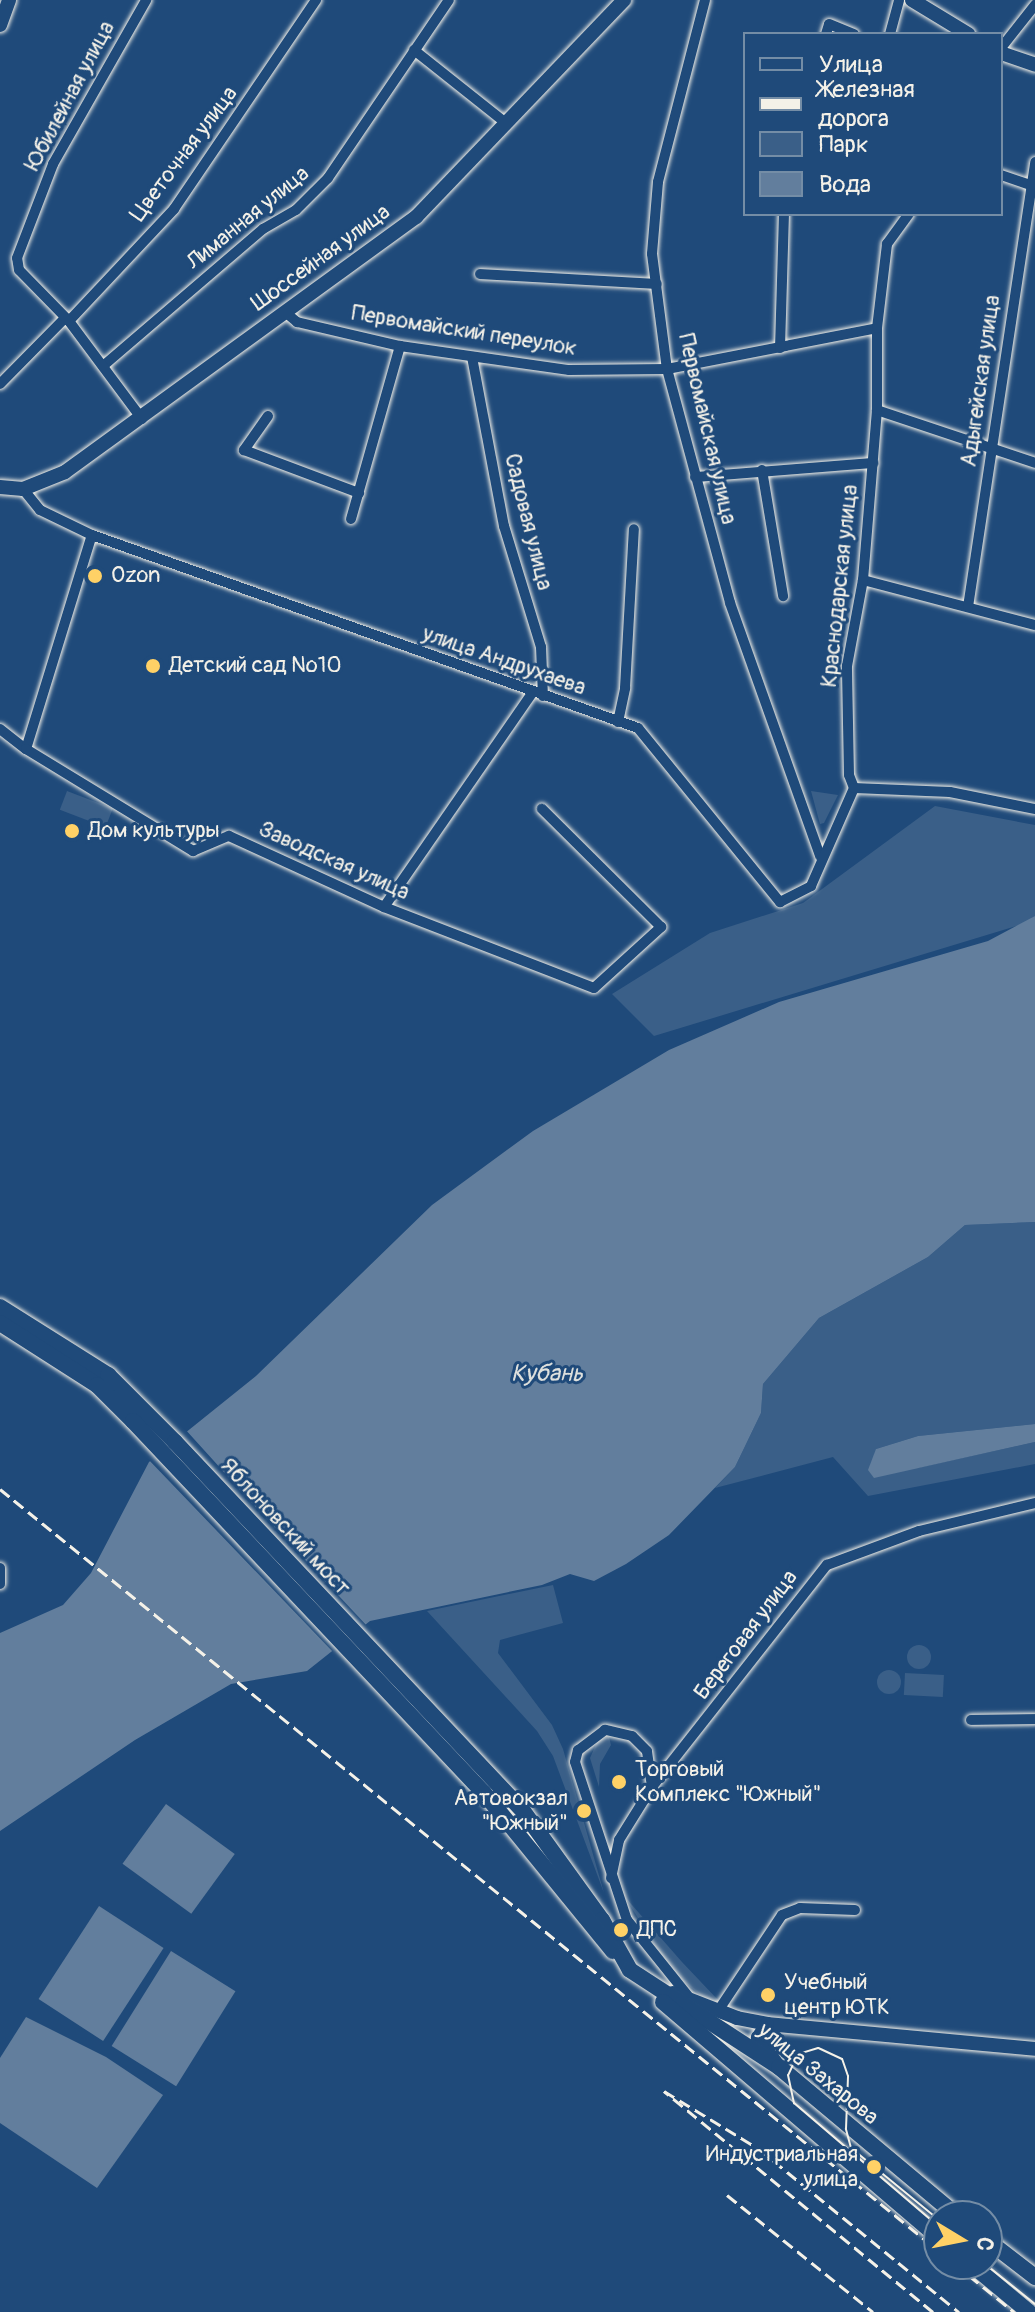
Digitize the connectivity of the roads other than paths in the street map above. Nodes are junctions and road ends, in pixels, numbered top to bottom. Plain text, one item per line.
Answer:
1 (9, 0) edge
2 (146, 0) edge
3 (316, 0) edge
4 (449, 0) edge
5 (624, 0) edge
6 (705, 0) edge
7 (899, 0) edge
8 (912, 0) edge
9 (1035, 5) edge
10 (0, 25) edge
11 (891, 32) edge
12 (965, 32) edge
13 (1003, 48) edge
14 (414, 50) junction
15 (1003, 52) edge
16 (1035, 65) edge
17 (507, 124) junction
18 (1035, 162) edge
19 (1003, 176) edge
20 (1032, 185) edge
21 (784, 216) edge
22 (908, 216) edge
23 (480, 274) dead end
24 (657, 284) junction
25 (285, 312) junction
26 (67, 319) junction
27 (877, 328) junction
28 (400, 346) junction
29 (780, 348) junction
30 (472, 357) junction
31 (103, 366) junction
32 (667, 369) junction
33 (0, 384) edge
34 (877, 410) junction
35 (268, 416) dead end
36 (142, 419) junction
37 (992, 450) junction
38 (873, 463) junction
39 (1035, 463) edge
40 (762, 470) junction
41 (695, 477) junction
42 (0, 487) edge
43 (23, 489) junction
44 (359, 493) junction
45 (351, 519) dead end
46 (634, 529) dead end
47 (92, 535) junction
48 (863, 580) junction
49 (783, 596) dead end
50 (968, 607) junction
51 (1035, 625) edge
52 (538, 694) junction
53 (618, 722) junction
54 (0, 729) edge
55 (26, 749) junction
56 (854, 788) junction
57 (542, 809) dead end
58 (1035, 809) edge
59 (820, 856) junction
60 (384, 907) junction
61 (0, 1307) edge
62 (0, 1323) edge
63 (38, 1336) junction
64 (1035, 1503) edge
65 (1, 1570) edge
66 (0, 1584) edge
67 (1035, 1719) edge
68 (971, 1720) dead end
69 (478, 1775) joint
70 (652, 1787) junction
71 (624, 1833) junction
72 (598, 1834) junction
73 (611, 1878) junction
74 (855, 1910) dead end
75 (643, 1980) junction
76 (690, 1999) junction
77 (716, 2018) junction
78 (767, 2024) junction
79 (741, 2040) junction
80 (710, 2044) junction
81 (1035, 2049) edge
82 (725, 2058) junction
83 (779, 2067) junction
84 (938, 2200) edge
85 (923, 2225) edge
86 (1003, 2252) edge
87 (1035, 2277) edge
88 (990, 2280) edge
89 (1029, 2312) edge

1 - 10 main road
2 - 26 street, Юбилейная улица
3 - 26 street, Цветочная улица
4 - 14 street, Лиманная улица
5 - 17 main road, Шоссейная улица
6 - 24 street, Первомайская улица
7 - 11 street
8 - 12 main road
9 - 13 street
14 - 17 street
14 - 31 street, Лиманная улица
15 - 16 main road
17 - 25 main road, Шоссейная улица
18 - 20 street, Адыгейская улица
19 - 20 street
20 - 37 street, Адыгейская улица
21 - 29 street
22 - 27 street, Краснодарская улица
23 - 24 street
24 - 32 street, Первомайская улица
25 - 28 street, Первомайский переулок
25 - 36 main road, Шоссейная улица
26 - 31 street
26 - 33 street, Цветочная улица
27 - 29 street, Первомайский переулок
27 - 34 street, Краснодарская улица
28 - 30 street, Первомайский переулок
28 - 44 street
29 - 32 street, Первомайский переулок
30 - 32 street, Первомайский переулок
30 - 52 street, Садовая улица
31 - 36 street
32 - 41 street, Первомайская улица
34 - 37 street
34 - 38 street, Краснодарская улица
35 - 44 street
36 - 43 main road, Шоссейная улица
37 - 39 street
37 - 50 street, Адыгейская улица
38 - 40 street
38 - 48 street, Краснодарская улица
40 - 41 street
40 - 49 street
41 - 59 street, Первомайская улица
42 - 43 main road, Шоссейная улица
43 - 47 street, улица Андрухаева
44 - 45 street
46 - 53 street
47 - 52 street, улица Андрухаева
47 - 55 street
48 - 50 street
48 - 56 street, Краснодарская улица
50 - 51 street
52 - 53 street, улица Андрухаева
52 - 60 street
53 - 59 street, улица Андрухаева
54 - 55 street, Заводская улица
55 - 60 street, Заводская улица
56 - 58 street
56 - 59 street, улица Андрухаева
57 - 60 street, Заводская улица
61 - 63 main road
62 - 63 main road
63 - 69 main road, Яблоновский мост
64 - 70 street, Береговая улица
65 - 66 street
67 - 68 street
69 - 75 main road, улица Захарова
70 - 71 street, Береговая улица
70 - 72 street
71 - 72 street
71 - 73 street, Береговая улица
72 - 73 street
73 - 76 street
74 - 77 street
75 - 76 main road
75 - 77 main road, улица Захарова
75 - 80 main road, улица Захарова
76 - 77 main road
77 - 78 main road
77 - 79 main road, улица Захарова
77 - 80 main road
78 - 81 main road
78 - 83 main road
79 - 82 main road
79 - 83 main road, улица Захарова
80 - 82 main road, улица Захарова
82 - 85 main road, улица Захарова
83 - 84 main road, улица Захарова
86 - 87 main road
88 - 89 main road

